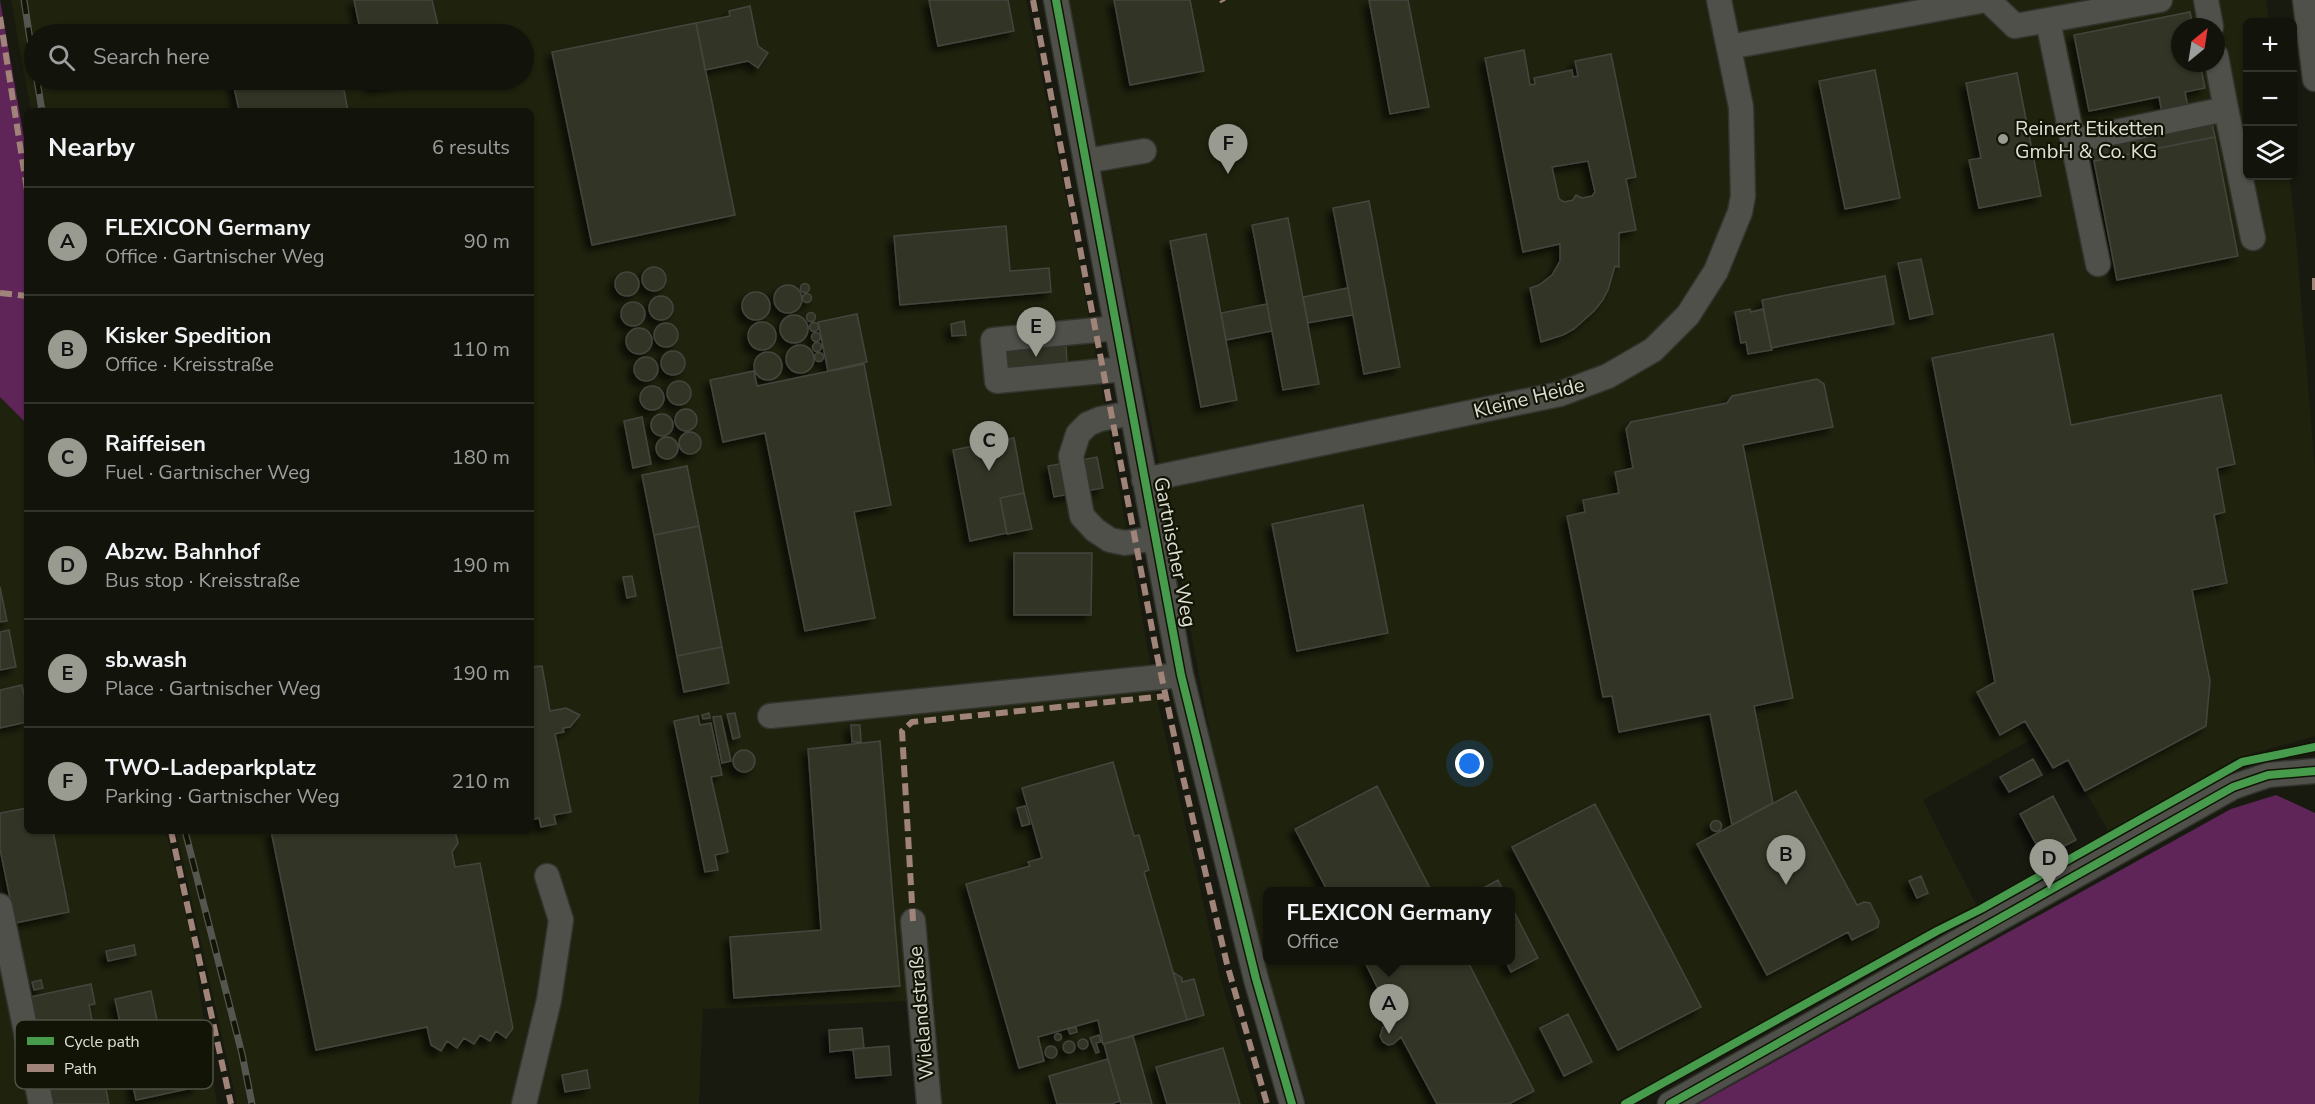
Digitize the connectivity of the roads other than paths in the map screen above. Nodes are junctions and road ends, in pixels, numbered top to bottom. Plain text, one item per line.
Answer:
1 (1056, 0) edge
2 (1719, 0) edge
3 (1987, 0) edge
4 (2160, 0) edge
5 (2206, 0) edge
6 (2305, 0) edge
7 (2209, 18) edge
8 (2048, 21) junction
9 (1729, 47) junction
10 (2219, 72) edge
11 (2315, 79) edge
12 (2226, 110) junction
13 (2073, 141) junction
14 (1144, 151) dead end
15 (1086, 161) junction
16 (2253, 238) dead end
17 (2098, 264) dead end
18 (1117, 328) junction
19 (1124, 369) junction
20 (1132, 413) junction
21 (1144, 480) junction
22 (1155, 538) junction
23 (1181, 675) junction
24 (770, 716) dead end
25 (2315, 771) edge
26 (547, 876) dead end
27 (0, 906) edge
28 (913, 921) dead end
29 (24, 1020) edge
30 (38, 1089) edge
31 (41, 1104) edge
32 (524, 1104) edge
33 (929, 1104) edge
34 (1292, 1104) edge
35 (1670, 1104) edge

1 - 15 street, Gartnischer Weg
2 - 9 street, Kleine Heide
3 - 8 street
3 - 9 street
4 - 8 street
5 - 7 street
6 - 11 street
8 - 13 street
9 - 21 street, Kleine Heide
10 - 12 street
12 - 13 street
12 - 16 street
13 - 17 street
14 - 15 street
15 - 18 street, Gartnischer Weg
18 - 19 street, Gartnischer Weg
18 - 19 street
19 - 20 street, Gartnischer Weg
20 - 21 street, Gartnischer Weg
20 - 22 street
21 - 22 street, Gartnischer Weg
22 - 23 street, Gartnischer Weg
23 - 24 street
23 - 34 street, Gartnischer Weg
25 - 35 street
26 - 32 street
27 - 29 street
28 - 33 street, Wielandstraße
30 - 31 street

